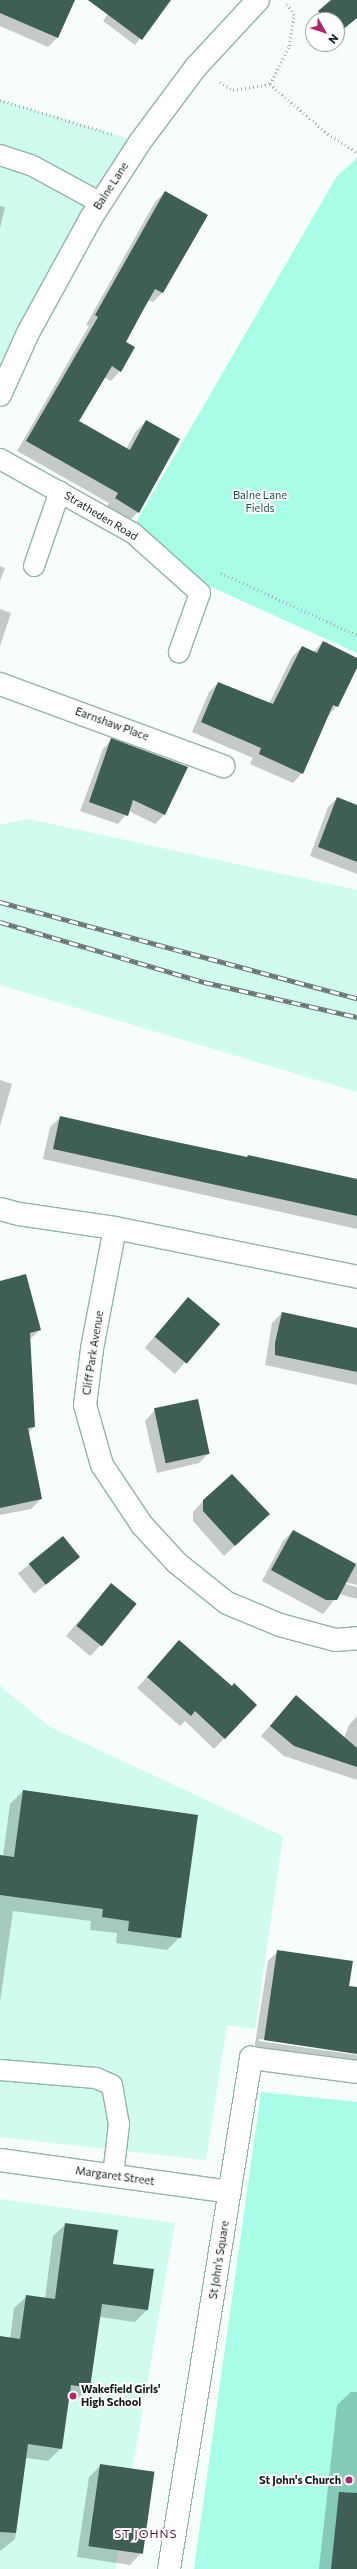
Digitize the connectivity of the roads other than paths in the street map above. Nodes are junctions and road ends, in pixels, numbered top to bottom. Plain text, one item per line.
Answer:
1 (258, 0) edge
2 (0, 155) edge
3 (101, 203) junction
4 (0, 395) edge
5 (0, 458) edge
6 (60, 491) junction
7 (34, 566) dead end
8 (179, 652) dead end
9 (0, 684) edge
10 (223, 766) dead end
11 (0, 1209) edge
12 (115, 1228) junction
13 (357, 1277) edge
14 (357, 1638) edge
15 (0, 2070) edge
16 (357, 2072) edge
17 (0, 2160) edge
18 (113, 2176) junction
19 (230, 2192) junction
20 (169, 2569) edge

1 - 3 street, Balne Lane
2 - 3 lane
3 - 4 street, Balne Lane
5 - 6 lane, Stratheden Road
6 - 7 lane
6 - 8 lane, Stratheden Road
9 - 10 street, Earnshaw Place
11 - 12 street
12 - 13 street
12 - 14 street, Cliff Park Avenue
15 - 18 lane
16 - 19 street, St John's Square
17 - 18 street, Margaret Street
18 - 19 street, Margaret Street
19 - 20 street, St John's Square

